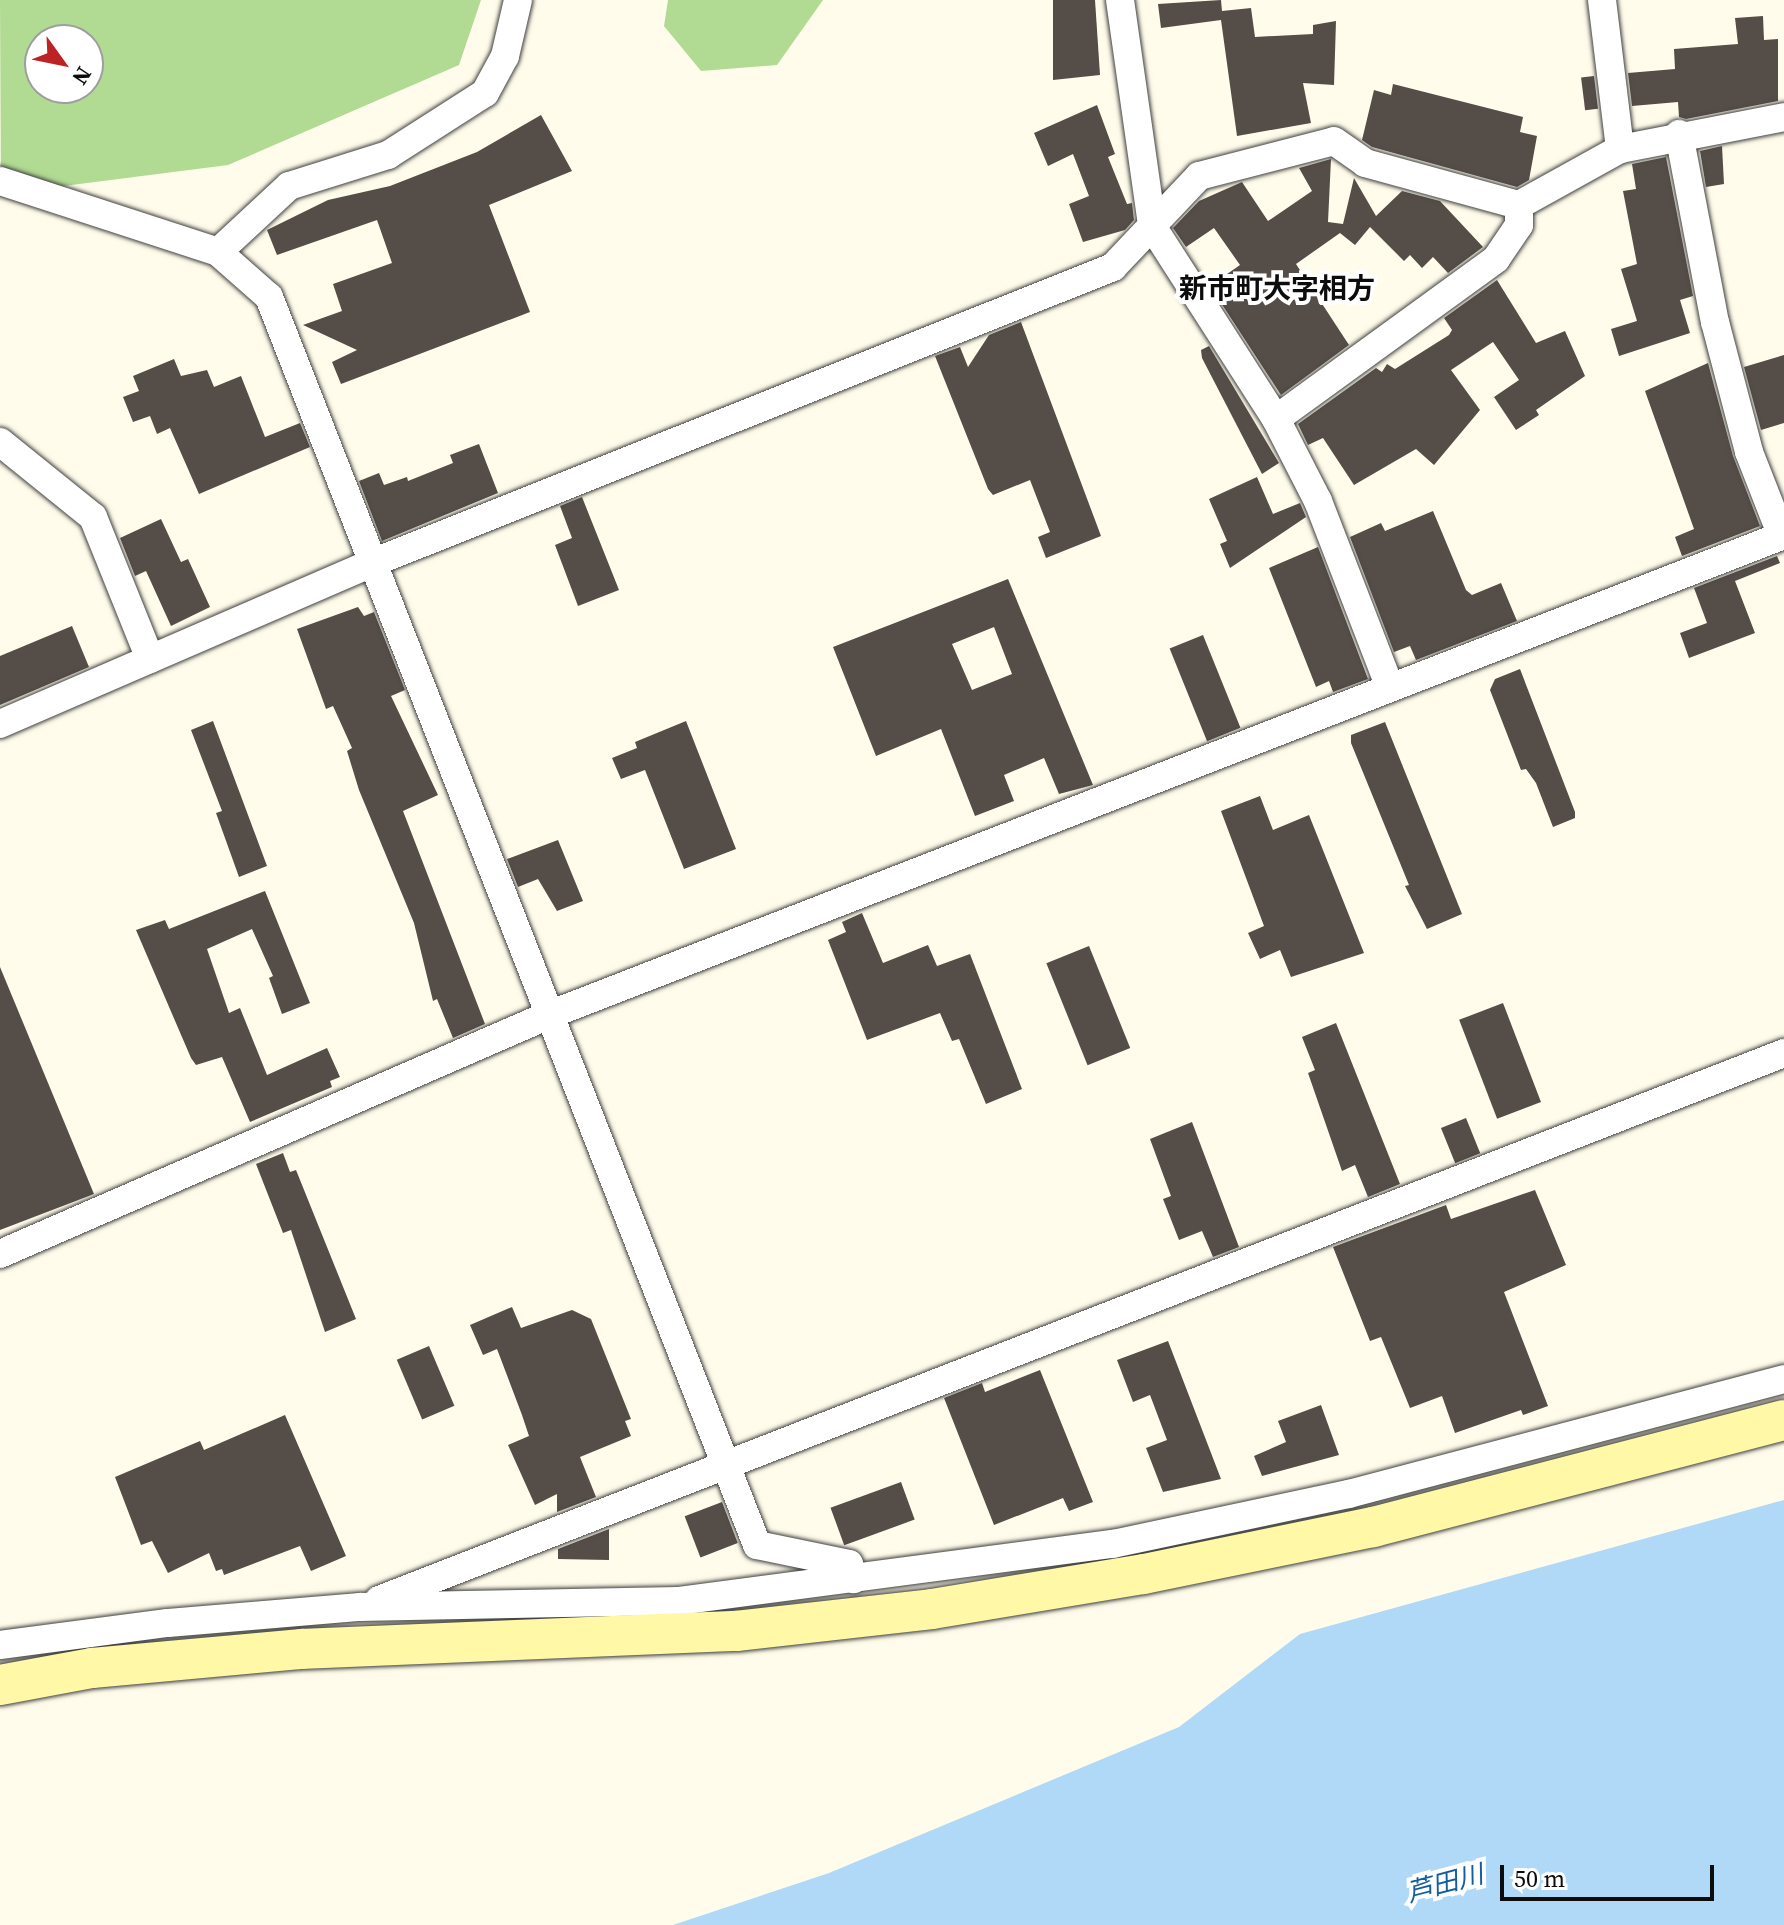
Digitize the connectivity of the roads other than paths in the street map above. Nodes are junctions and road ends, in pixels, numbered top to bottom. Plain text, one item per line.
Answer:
1 (518, 0) edge
2 (1120, 0) edge
3 (1602, 0) edge
4 (1784, 117) edge
5 (1679, 134) junction
6 (1620, 149) junction
7 (0, 181) edge
8 (1519, 205) junction
9 (1152, 226) junction
10 (218, 252) junction
11 (1276, 419) junction
12 (0, 442) edge
13 (1783, 535) edge
14 (372, 563) junction
15 (150, 659) junction
16 (1390, 688) junction
17 (0, 724) edge
18 (549, 1015) junction
19 (1784, 1053) edge
20 (0, 1254) edge
21 (1784, 1379) edge
22 (1784, 1420) edge
23 (726, 1466) junction
24 (854, 1579) junction
25 (360, 1607) junction
26 (0, 1645) edge
27 (0, 1685) edge

1 - 10 street
2 - 9 street
3 - 6 street
4 - 5 street
5 - 6 street
5 - 13 street
6 - 8 street
7 - 10 street
8 - 9 street
8 - 11 street
9 - 11 street
9 - 14 street
10 - 14 street
11 - 16 street
12 - 15 street
13 - 16 street
14 - 15 street
14 - 18 street
15 - 17 street
16 - 18 street
18 - 20 street
18 - 23 street
19 - 23 street
21 - 24 street
22 - 27 street
23 - 24 street
23 - 25 street
24 - 25 street
25 - 26 street

